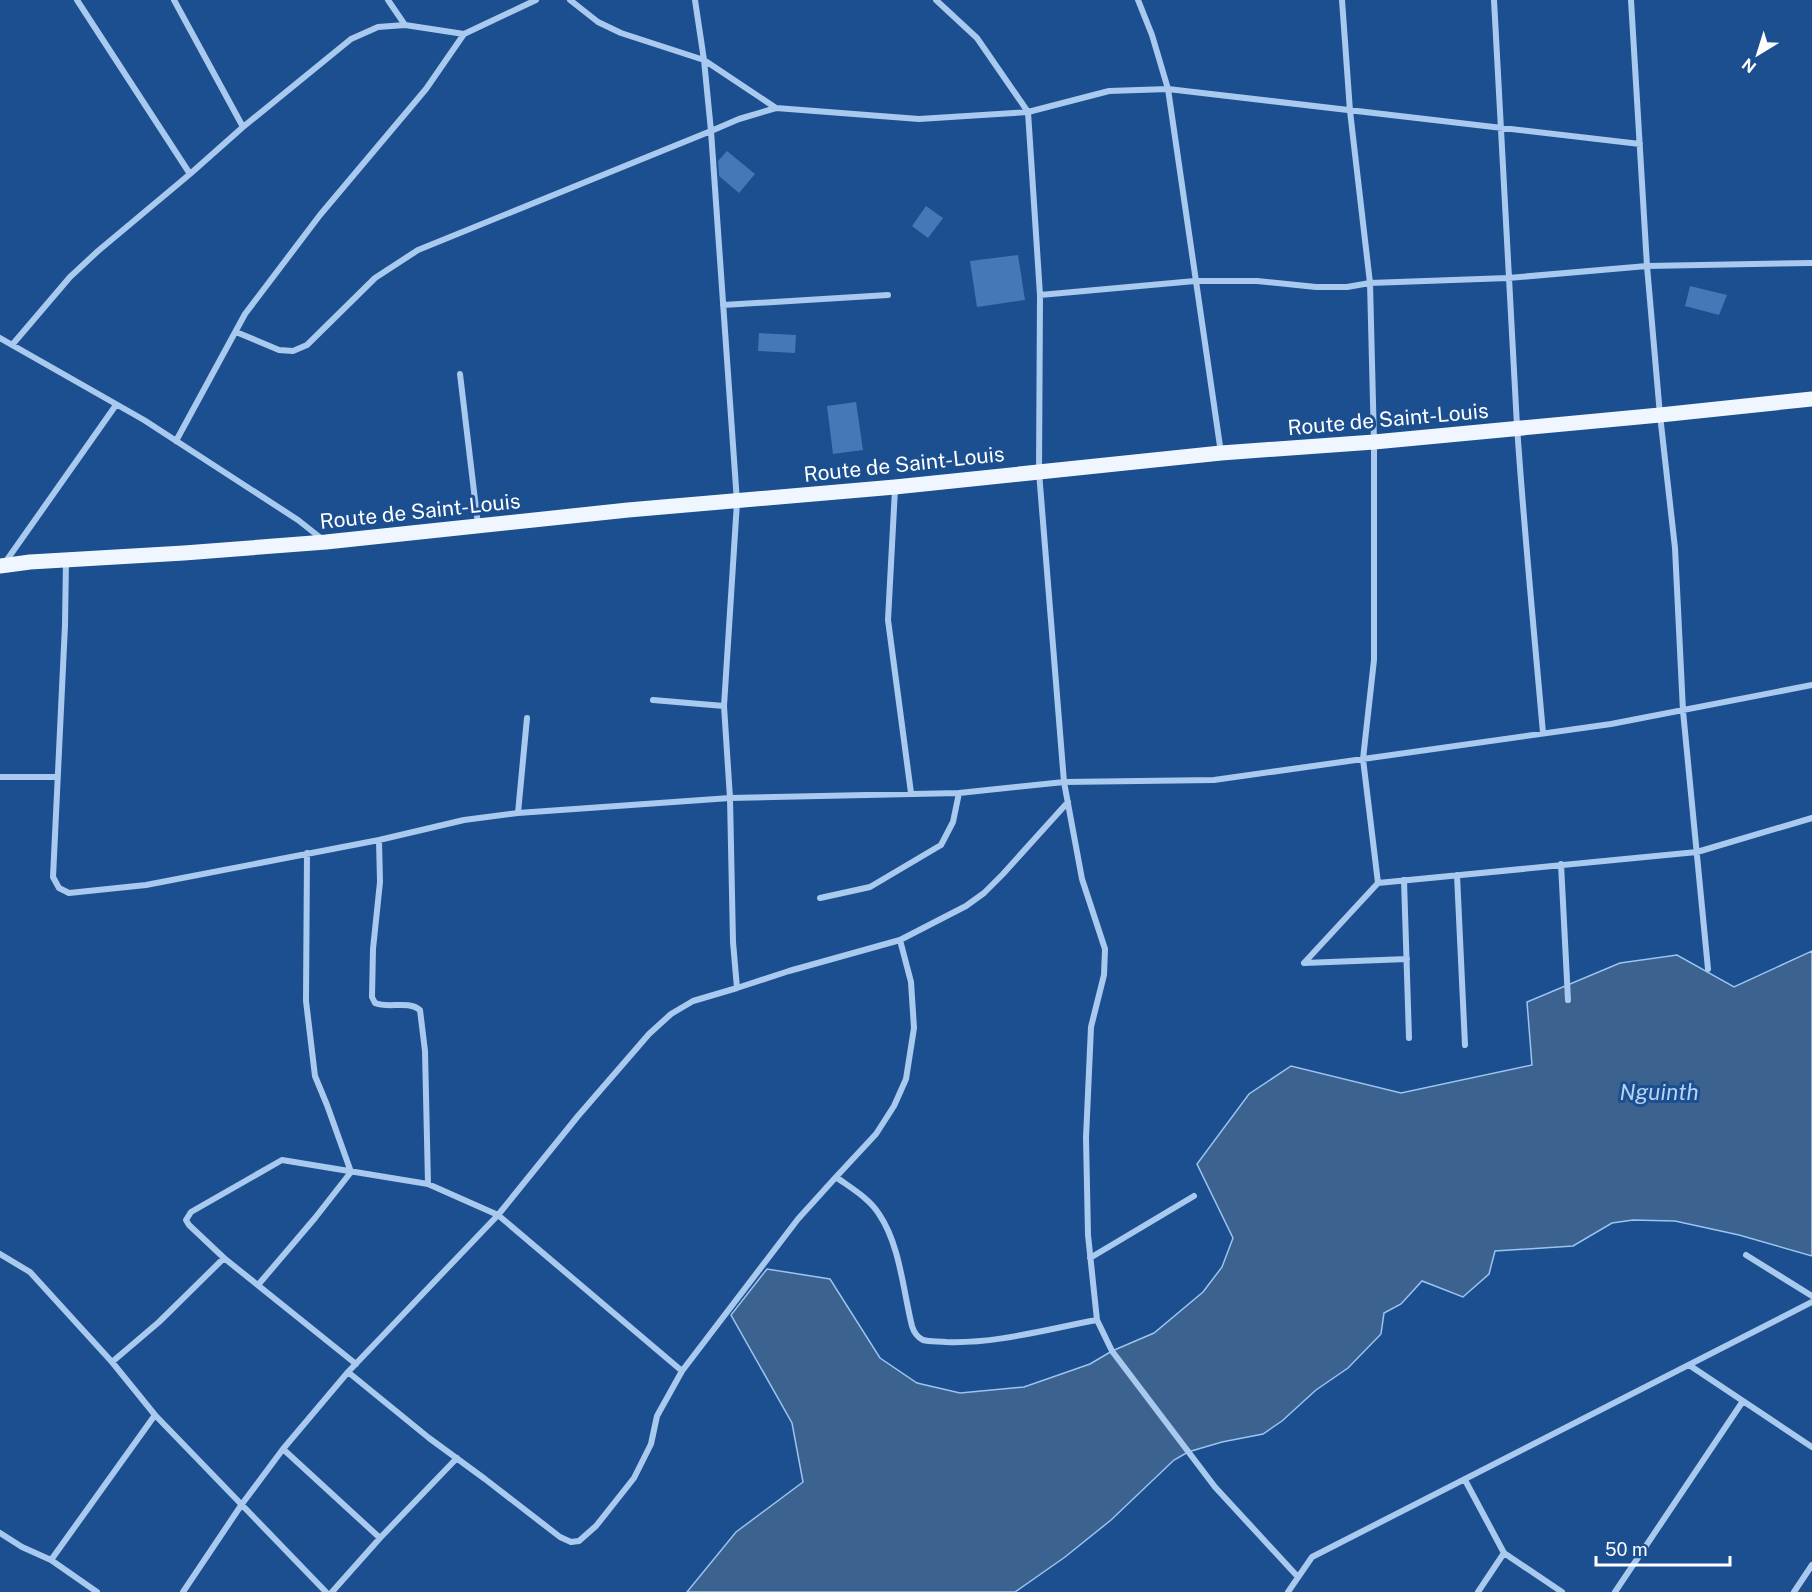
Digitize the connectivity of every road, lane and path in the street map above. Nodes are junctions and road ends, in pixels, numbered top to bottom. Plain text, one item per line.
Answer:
1 (77, 0) edge
2 (174, 0) edge
3 (388, 0) edge
4 (536, 0) edge
5 (570, 0) edge
6 (695, 0) edge
7 (936, 0) edge
8 (1138, 0) edge
9 (1342, 0) edge
10 (1494, 0) edge
11 (1631, 0) edge
12 (405, 25) junction
13 (464, 34) junction
14 (705, 60) junction
15 (1168, 89) junction
16 (776, 108) junction
17 (1350, 111) junction
18 (1028, 112) junction
19 (243, 127) junction
20 (1502, 127) junction
21 (711, 131) junction
22 (1640, 144) junction
23 (190, 174) junction
24 (1812, 263) edge
25 (1647, 266) junction
26 (1508, 278) junction
27 (1195, 281) junction
28 (1370, 283) junction
29 (888, 295) dead end
30 (1040, 295) junction
31 (723, 305) junction
32 (236, 332) junction
33 (0, 338) edge
34 (12, 345) junction
35 (460, 374) dead end
36 (1812, 399) edge
37 (116, 405) junction
38 (1660, 416) junction
39 (1518, 429) junction
40 (176, 441) junction
41 (1374, 442) junction
42 (1221, 453) junction
43 (1038, 472) junction
44 (895, 487) junction
45 (736, 502) junction
46 (478, 526) junction
47 (326, 542) junction
48 (66, 560) junction
49 (1, 567) edge
50 (1812, 685) edge
51 (653, 700) dead end
52 (724, 706) junction
53 (1683, 711) junction
54 (527, 718) dead end
55 (1543, 734) junction
56 (1363, 759) junction
57 (0, 777) edge
58 (57, 777) junction
59 (1064, 783) junction
60 (911, 793) junction
61 (959, 793) junction
62 (730, 798) junction
63 (1068, 802) junction
64 (518, 813) junction
65 (1812, 818) edge
66 (379, 840) junction
67 (1697, 852) junction
68 (307, 853) junction
69 (1561, 864) junction
70 (1457, 875) junction
71 (1404, 880) junction
72 (1378, 883) junction
73 (820, 898) dead end
74 (900, 940) junction
75 (1407, 959) junction
76 (1708, 969) dead end
77 (737, 988) junction
78 (1568, 1000) dead end
79 (1409, 1038) dead end
80 (1465, 1045) dead end
81 (351, 1172) junction
82 (836, 1178) junction
83 (428, 1184) junction
84 (1194, 1197) dead end
85 (498, 1215) junction
86 (0, 1254) edge
87 (1746, 1255) dead end
88 (1090, 1257) junction
89 (224, 1258) junction
90 (258, 1285) junction
91 (1812, 1296) edge
92 (1812, 1302) edge
93 (1096, 1320) junction
94 (112, 1362) junction
95 (356, 1364) junction
96 (1689, 1365) junction
97 (682, 1371) junction
98 (348, 1372) junction
99 (1743, 1401) junction
100 (155, 1415) junction
101 (1812, 1447) edge
102 (283, 1449) junction
103 (457, 1458) junction
104 (1465, 1480) junction
105 (242, 1504) junction
106 (0, 1533) edge
107 (380, 1538) junction
108 (1504, 1553) junction
109 (51, 1560) junction
110 (1812, 1565) edge
111 (1298, 1577) junction
112 (97, 1592) edge
113 (183, 1592) edge
114 (326, 1592) edge
115 (332, 1592) edge
116 (1289, 1592) edge
117 (1478, 1592) edge
118 (1563, 1592) edge
119 (1615, 1592) edge
120 (1794, 1592) edge

1 - 23 street
2 - 19 street
3 - 12 street
4 - 13 street
5 - 14 street
6 - 14 street
7 - 18 street
8 - 15 street
9 - 17 street
10 - 20 street
11 - 22 street
12 - 13 street
12 - 19 street
13 - 32 street
14 - 16 street
14 - 21 street
15 - 17 street
15 - 18 street
15 - 27 street
16 - 18 street
16 - 21 street
17 - 20 street
17 - 28 street
18 - 30 street
19 - 23 street
20 - 22 street
20 - 26 street
21 - 31 street
21 - 32 street
22 - 25 street
23 - 34 street
24 - 25 street
25 - 26 street
25 - 38 street
26 - 28 street
26 - 39 street
27 - 28 street
27 - 30 street
27 - 42 street
28 - 41 street
29 - 31 street
30 - 43 street
31 - 45 street
32 - 40 street
33 - 34 street
34 - 37 street
35 - 46 street
36 - 38 main road, Route de Saint-Louis
37 - 40 street
37 - 49 street
38 - 39 main road, Route de Saint-Louis
38 - 53 street
39 - 41 main road, Route de Saint-Louis
39 - 55 street
40 - 47 street
41 - 42 main road, Route de Saint-Louis
41 - 56 street
42 - 43 main road, Route de Saint-Louis
43 - 44 main road, Route de Saint-Louis
43 - 59 street
44 - 45 main road, Route de Saint-Louis
44 - 60 street
45 - 46 main road, Route de Saint-Louis
45 - 52 street
46 - 47 main road, Route de Saint-Louis
47 - 48 main road, Route de Saint-Louis
48 - 49 main road, Route de Saint-Louis
48 - 58 street
50 - 53 street
51 - 52 street
52 - 62 street
53 - 55 street
53 - 67 street
54 - 64 street
55 - 56 street
56 - 59 street
56 - 72 street
57 - 58 street
58 - 68 street
59 - 61 street
59 - 63 street
60 - 61 street
60 - 62 street
61 - 73 street
62 - 64 street
62 - 77 street
63 - 74 street
63 - 88 street
64 - 66 street
65 - 67 street
66 - 68 street
66 - 83 street
67 - 69 street
67 - 76 street
68 - 81 street
69 - 70 street
69 - 78 street
70 - 71 street
70 - 80 street
71 - 72 street
71 - 75 street
72 - 75 street
74 - 77 street
74 - 82 street
75 - 79 street
77 - 85 street
81 - 83 street
81 - 89 street
81 - 90 street
82 - 93 street
82 - 97 street
83 - 85 street
84 - 88 street
85 - 95 street
85 - 97 street
86 - 94 street
87 - 91 street
88 - 93 street
89 - 90 street
89 - 94 street
90 - 95 street
92 - 96 street
93 - 111 street
94 - 100 street
95 - 98 street
96 - 99 street
96 - 104 street
97 - 103 street
98 - 102 street
98 - 103 street
99 - 101 street
99 - 119 street
100 - 105 street
100 - 109 street
102 - 105 street
102 - 107 street
103 - 107 street
104 - 108 street
104 - 111 street
105 - 113 street
105 - 114 street
106 - 109 street
107 - 115 street
108 - 117 street
108 - 118 street
109 - 112 street
110 - 120 street
111 - 116 street

